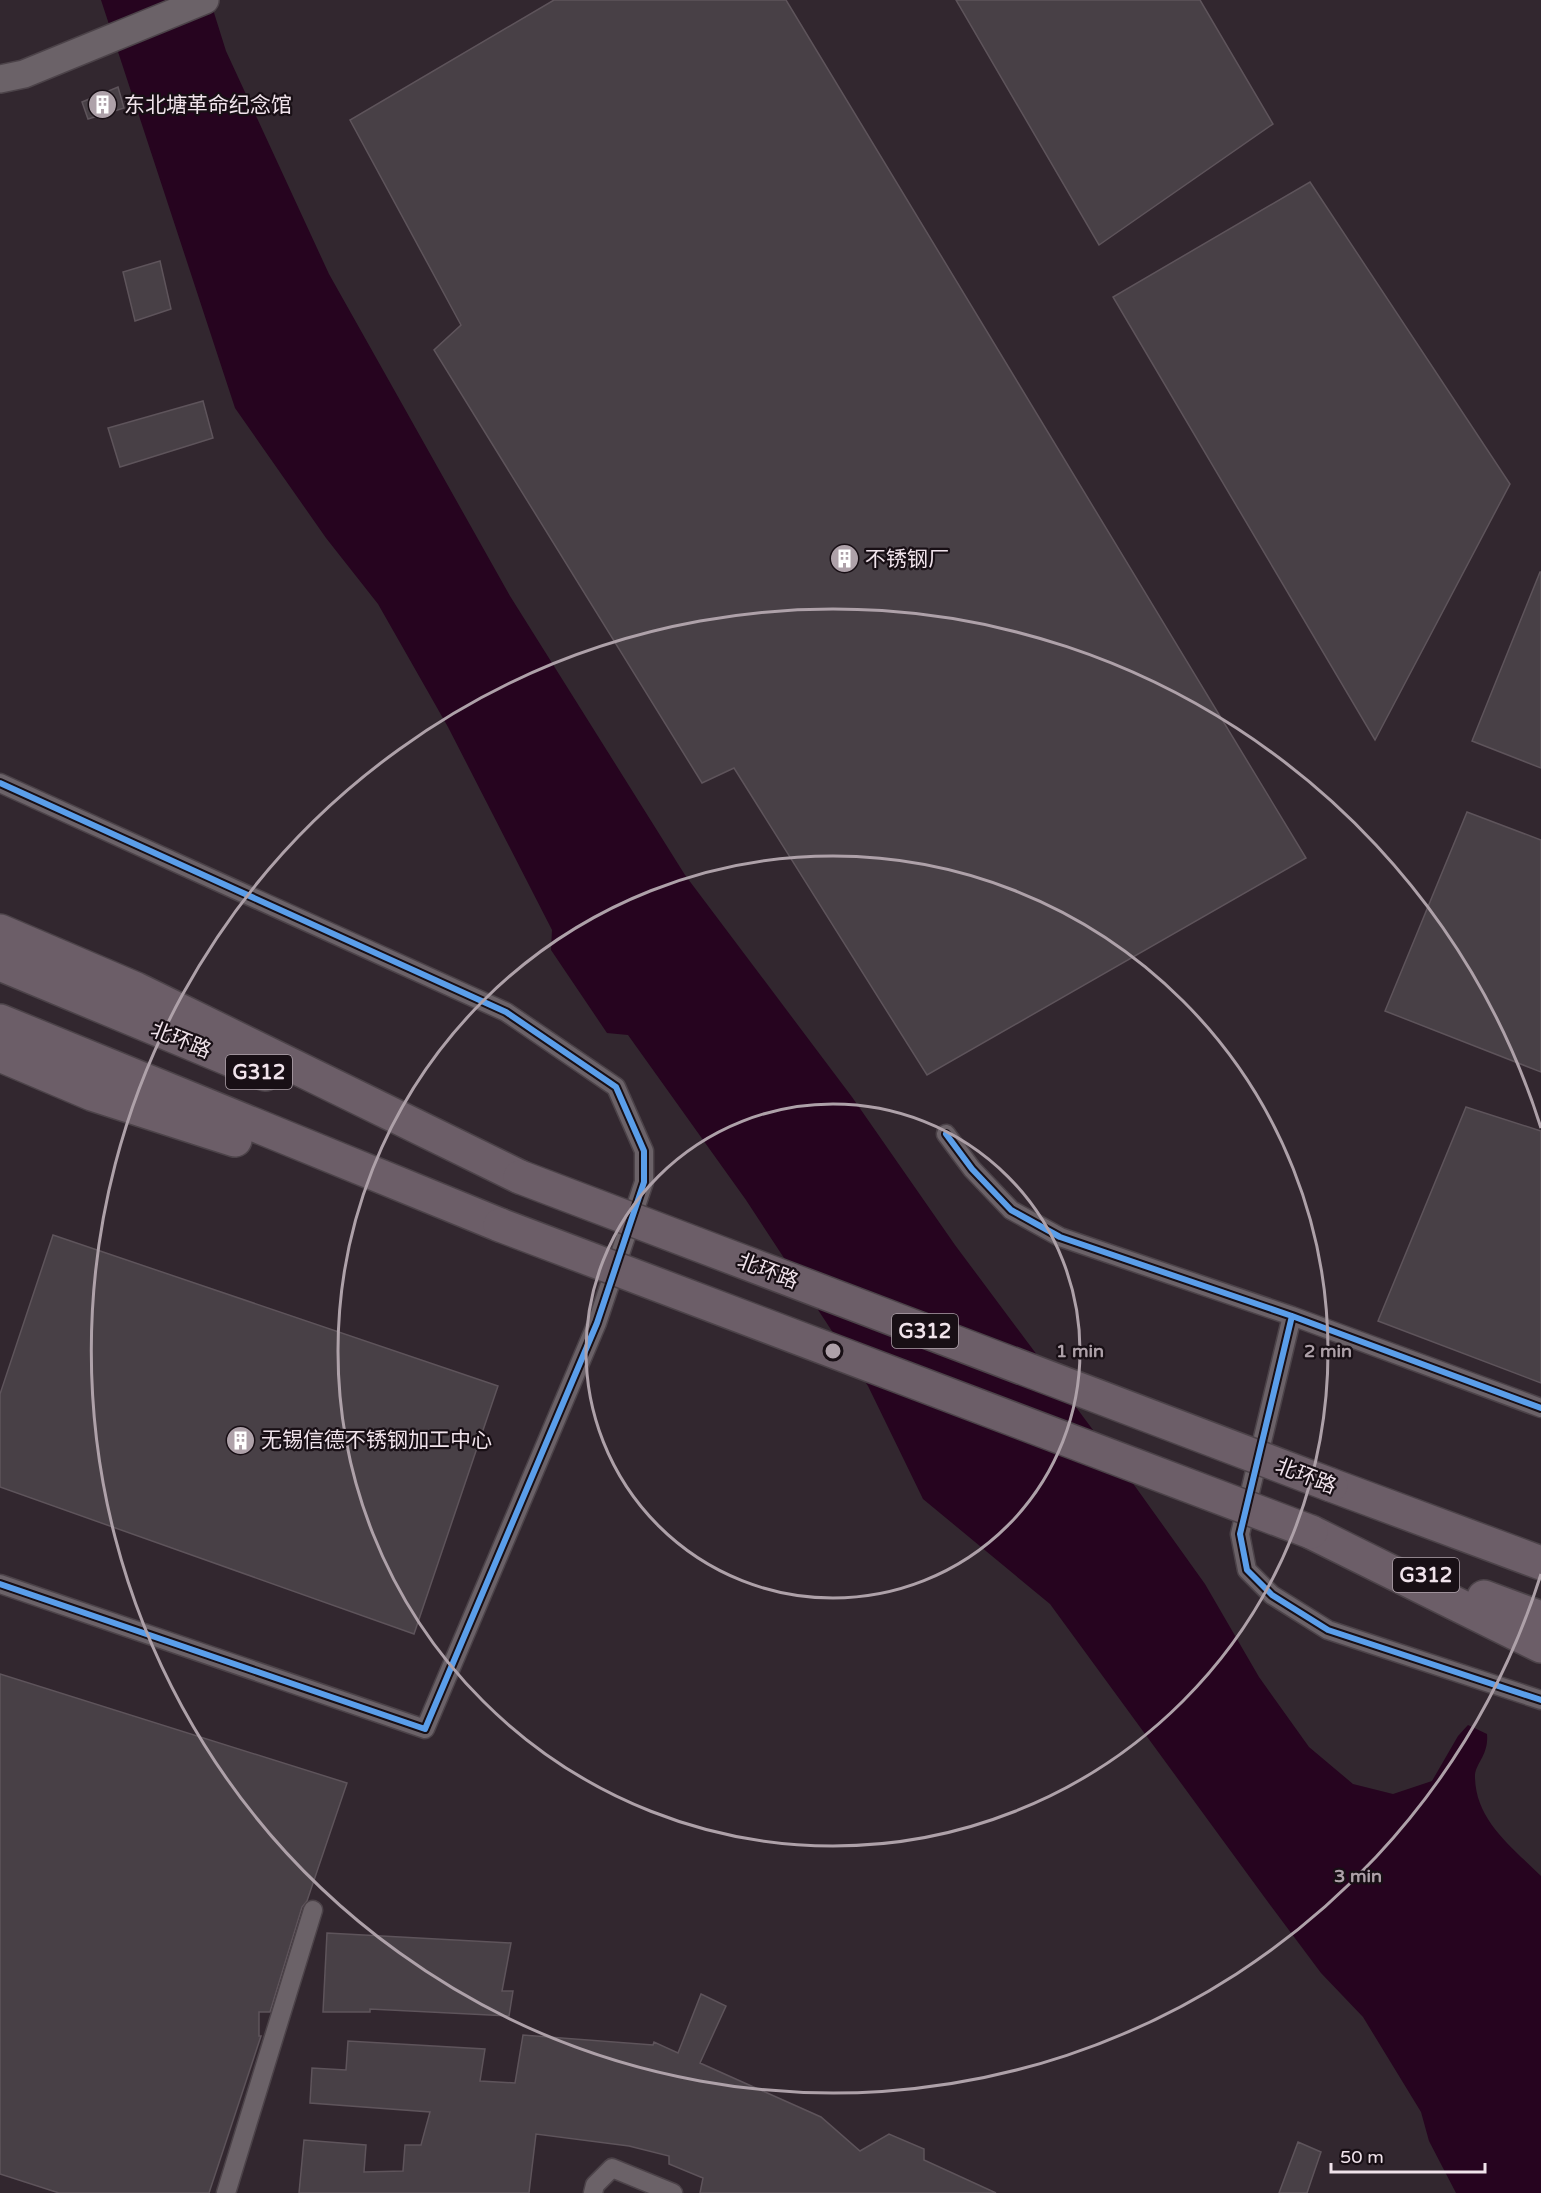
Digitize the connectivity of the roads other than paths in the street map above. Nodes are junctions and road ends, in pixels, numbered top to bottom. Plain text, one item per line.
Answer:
1 (205, 0) edge
2 (12, 77) edge
3 (0, 783) edge
4 (0, 931) edge
5 (0, 964) edge
6 (0, 1021) edge
7 (0, 1055) edge
8 (946, 1134) dead end
9 (520, 1177) junction
10 (500, 1225) junction
11 (1292, 1316) junction
12 (1541, 1408) edge
13 (1331, 1485) junction
14 (1311, 1532) junction
15 (1541, 1539) edge
16 (1541, 1563) edge
17 (0, 1584) edge
18 (1541, 1618) edge
19 (1541, 1646) edge
20 (1541, 1700) edge
21 (313, 1910) dead end
22 (226, 2193) edge
23 (593, 2193) edge
24 (673, 2193) edge

1 - 2 street
3 - 17 street
4 - 9 highway
5 - 9 highway, 北环路 / G312
6 - 10 highway, G312
7 - 10 highway
8 - 11 street
9 - 13 highway, 北环路 / G312, bridge
10 - 14 highway, G312, bridge
11 - 12 street
11 - 20 street
13 - 15 highway
13 - 16 highway, 北环路 / G312
14 - 18 highway, G312
14 - 19 highway
21 - 22 street
23 - 24 street

